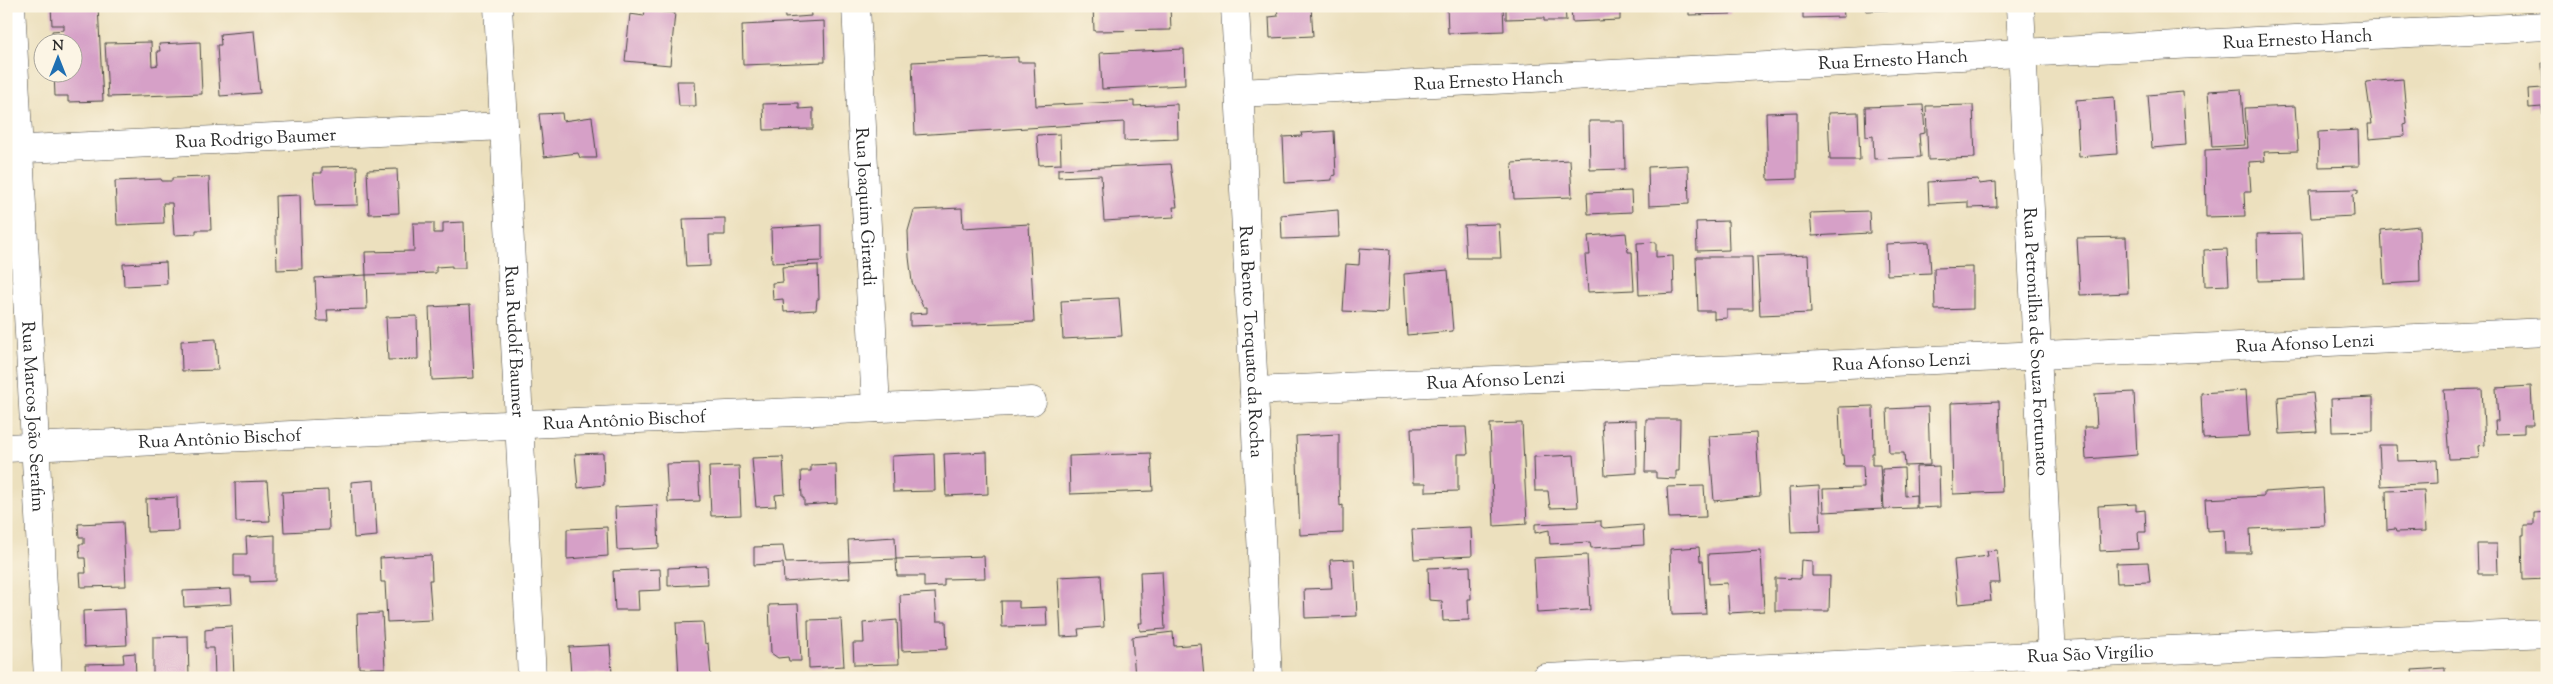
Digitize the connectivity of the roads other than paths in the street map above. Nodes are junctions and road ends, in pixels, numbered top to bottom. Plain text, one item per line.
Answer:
1 (11, 6) edge
2 (498, 6) edge
3 (856, 6) edge
4 (1235, 6) edge
5 (2020, 6) edge
6 (2547, 26) edge
7 (2022, 53) junction
8 (1239, 93) junction
9 (504, 126) junction
10 (13, 149) edge
11 (2547, 332) edge
12 (2037, 355) junction
13 (1254, 391) junction
14 (1032, 401) dead end
15 (876, 408) junction
16 (520, 424) junction
17 (35, 447) junction
18 (6, 448) edge
19 (2547, 633) edge
20 (2053, 666) edge
21 (48, 678) edge
22 (532, 678) edge
23 (1268, 678) edge
24 (1545, 678) edge

1 - 10 street, Rua Marcos João Serafim
2 - 9 street, Rua Rudolf Baumer
3 - 15 street, Rua Joaquim Girardi
4 - 8 street, Rua Bento Torquato da Rocha
5 - 7 street, Rua Petronilha de Souza Fortunato
6 - 7 street, Rua Ernesto Hanch
7 - 8 street, Rua Ernesto Hanch
7 - 12 street, Rua Petronilha de Souza Fortunato
8 - 13 street, Rua Bento Torquato da Rocha
9 - 10 street, Rua Rodrigo Baumer
9 - 16 street, Rua Rudolf Baumer
10 - 17 street, Rua Marcos João Serafim
11 - 12 street, Rua Afonso Lenzi
12 - 13 street, Rua Afonso Lenzi
12 - 20 street, Rua Petronilha de Souza Fortunato
13 - 23 street, Rua Bento Torquato da Rocha
14 - 15 street, Rua Antônio Bischof
15 - 16 street, Rua Antônio Bischof
16 - 17 street, Rua Antônio Bischof
16 - 22 street, Rua Rudolf Baumer
17 - 18 street, Rua Antônio Bischof
17 - 21 street, Rua Marcos João Serafim
19 - 20 street, Rua São Virgílio
20 - 24 street, Rua São Virgílio

